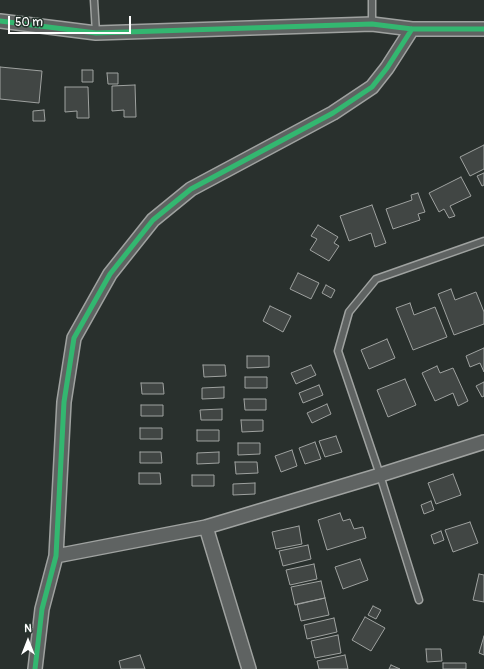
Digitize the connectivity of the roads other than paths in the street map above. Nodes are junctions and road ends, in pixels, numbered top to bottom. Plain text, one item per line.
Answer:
1 (94, 0) edge
2 (372, 0) edge
3 (0, 21) edge
4 (372, 24) junction
5 (412, 29) junction
6 (484, 29) edge
7 (96, 33) junction
8 (484, 241) edge
9 (484, 442) edge
10 (380, 476) junction
11 (206, 527) junction
12 (56, 556) junction
13 (419, 600) dead end
14 (35, 669) edge
15 (249, 669) edge

1 - 7 lane
2 - 4 lane
3 - 7 street
4 - 5 street
4 - 7 street
5 - 6 street
5 - 12 street
8 - 10 lane
9 - 10 street
10 - 11 street
10 - 13 lane
11 - 12 street
11 - 15 street
12 - 14 street

